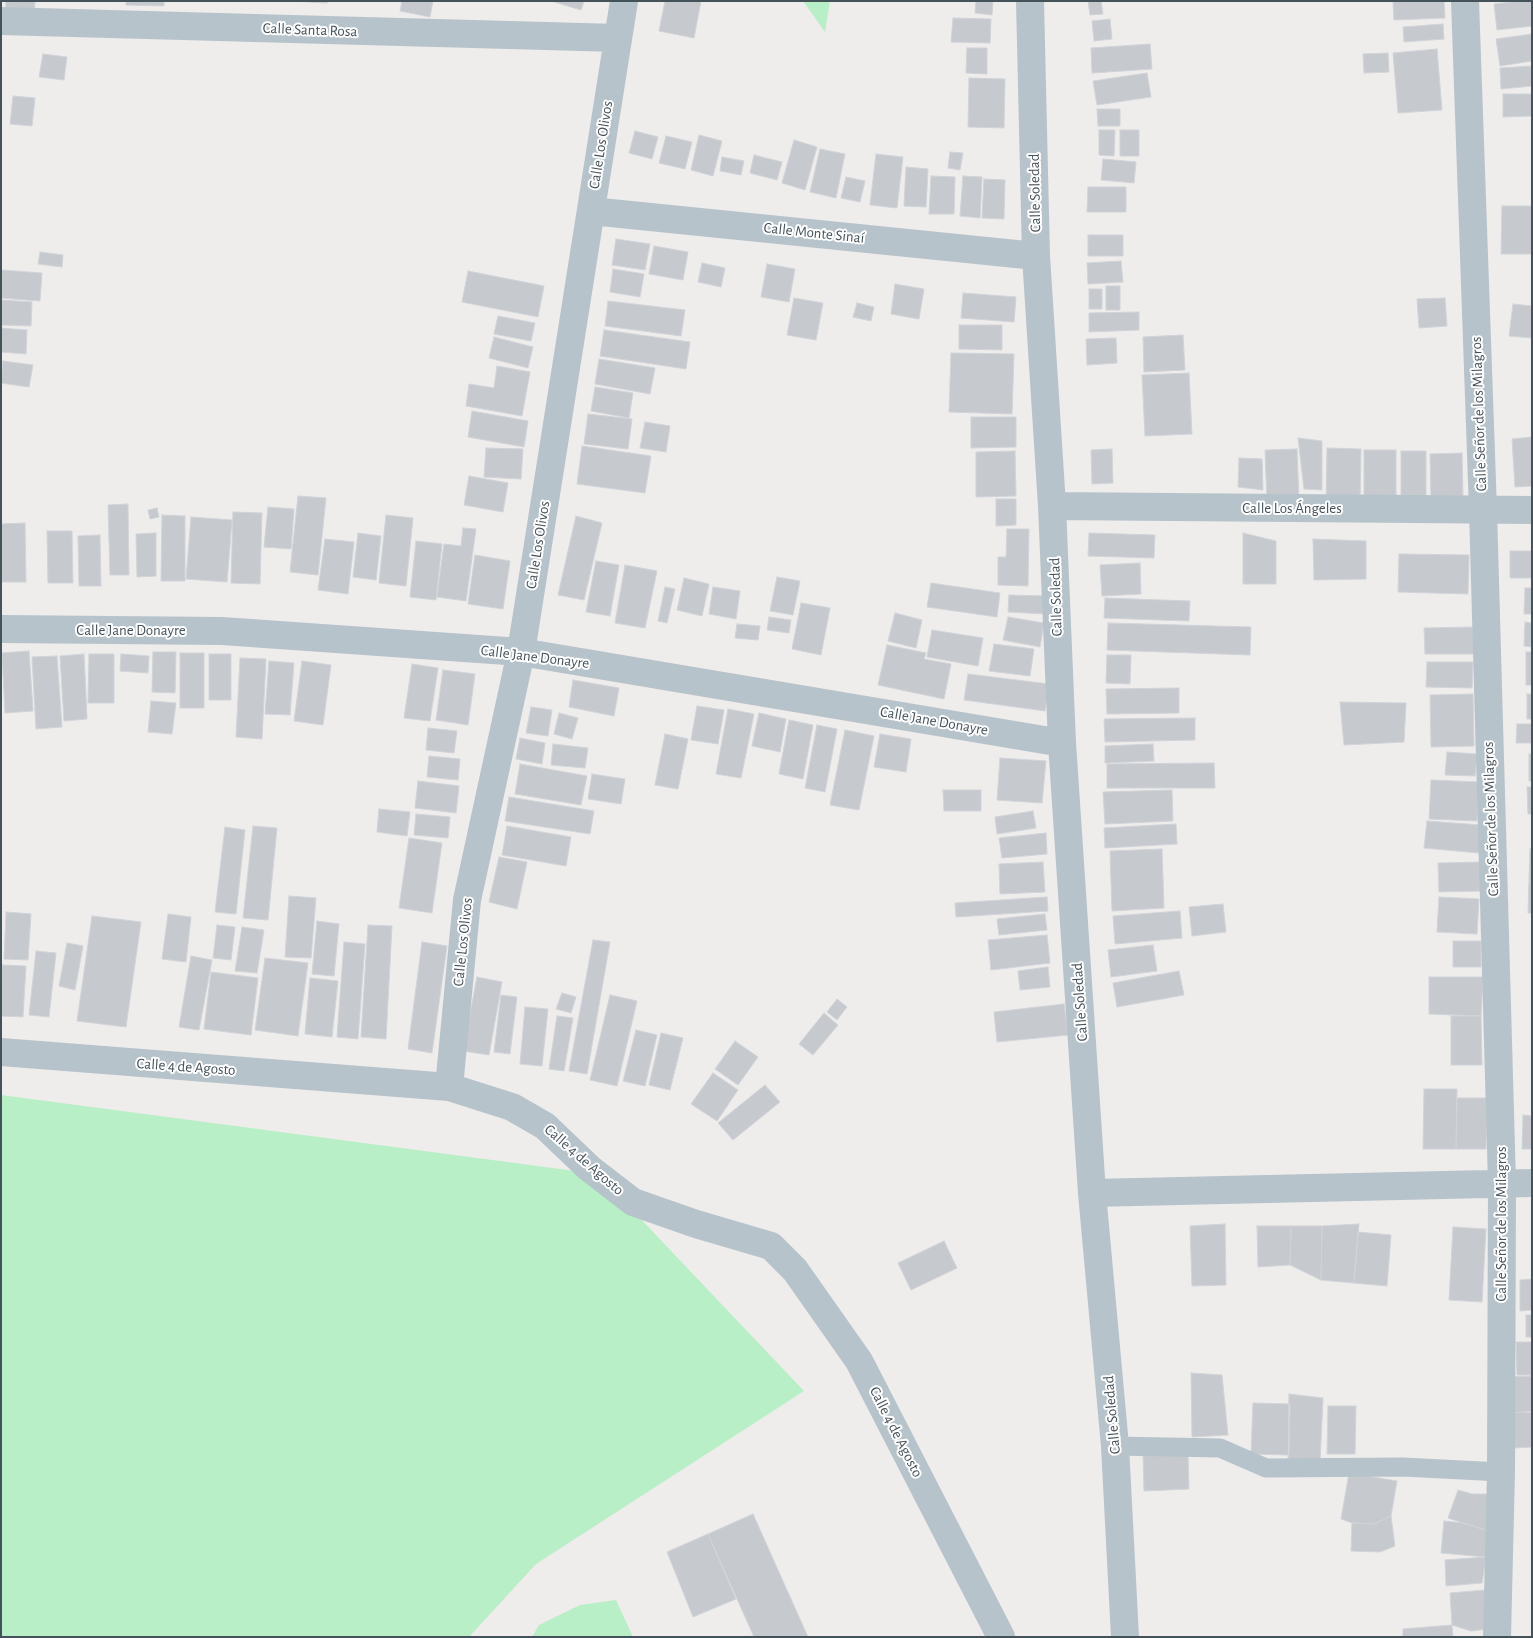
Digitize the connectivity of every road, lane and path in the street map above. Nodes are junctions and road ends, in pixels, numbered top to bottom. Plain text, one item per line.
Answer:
1 (624, 1) edge
2 (1030, 1) edge
3 (1465, 1) edge
4 (1, 21) edge
5 (618, 38) junction
6 (591, 211) junction
7 (1036, 256) junction
8 (1052, 506) junction
9 (1483, 510) junction
10 (1532, 510) edge
11 (1, 629) edge
12 (521, 652) junction
13 (1062, 743) junction
14 (1, 1052) edge
15 (449, 1087) junction
16 (1502, 1183) junction
17 (1532, 1183) edge
18 (1092, 1193) junction
19 (1115, 1446) junction
20 (1501, 1472) junction
21 (1001, 1637) edge
22 (1125, 1637) edge
23 (1497, 1637) edge

1 - 5 street, Calle Los Olivos
2 - 7 street, Calle Soledad
3 - 9 street, Calle Señor de los Milagros
4 - 5 street, Calle Santa Rosa
5 - 6 street, Calle Los Olivos
6 - 7 street, Calle Monte Sinaí
6 - 12 street, Calle Los Olivos
7 - 8 street, Calle Soledad
8 - 9 street, Calle Los Ángeles
8 - 13 street, Calle Soledad
9 - 10 street, Calle Los Ángeles
9 - 16 street, Calle Señor de los Milagros
11 - 12 street, Calle Jane Donayre
12 - 13 street, Calle Jane Donayre
12 - 15 street, Calle Los Olivos
13 - 18 street, Calle Soledad
14 - 15 street, Calle 4 de Agosto
15 - 21 street, Calle 4 de Agosto
16 - 17 street
16 - 18 street
16 - 20 street, Calle Señor de los Milagros
18 - 19 street, Calle Soledad
19 - 20 lane
19 - 22 street, Calle Soledad
20 - 23 street, Calle Señor de los Milagros

